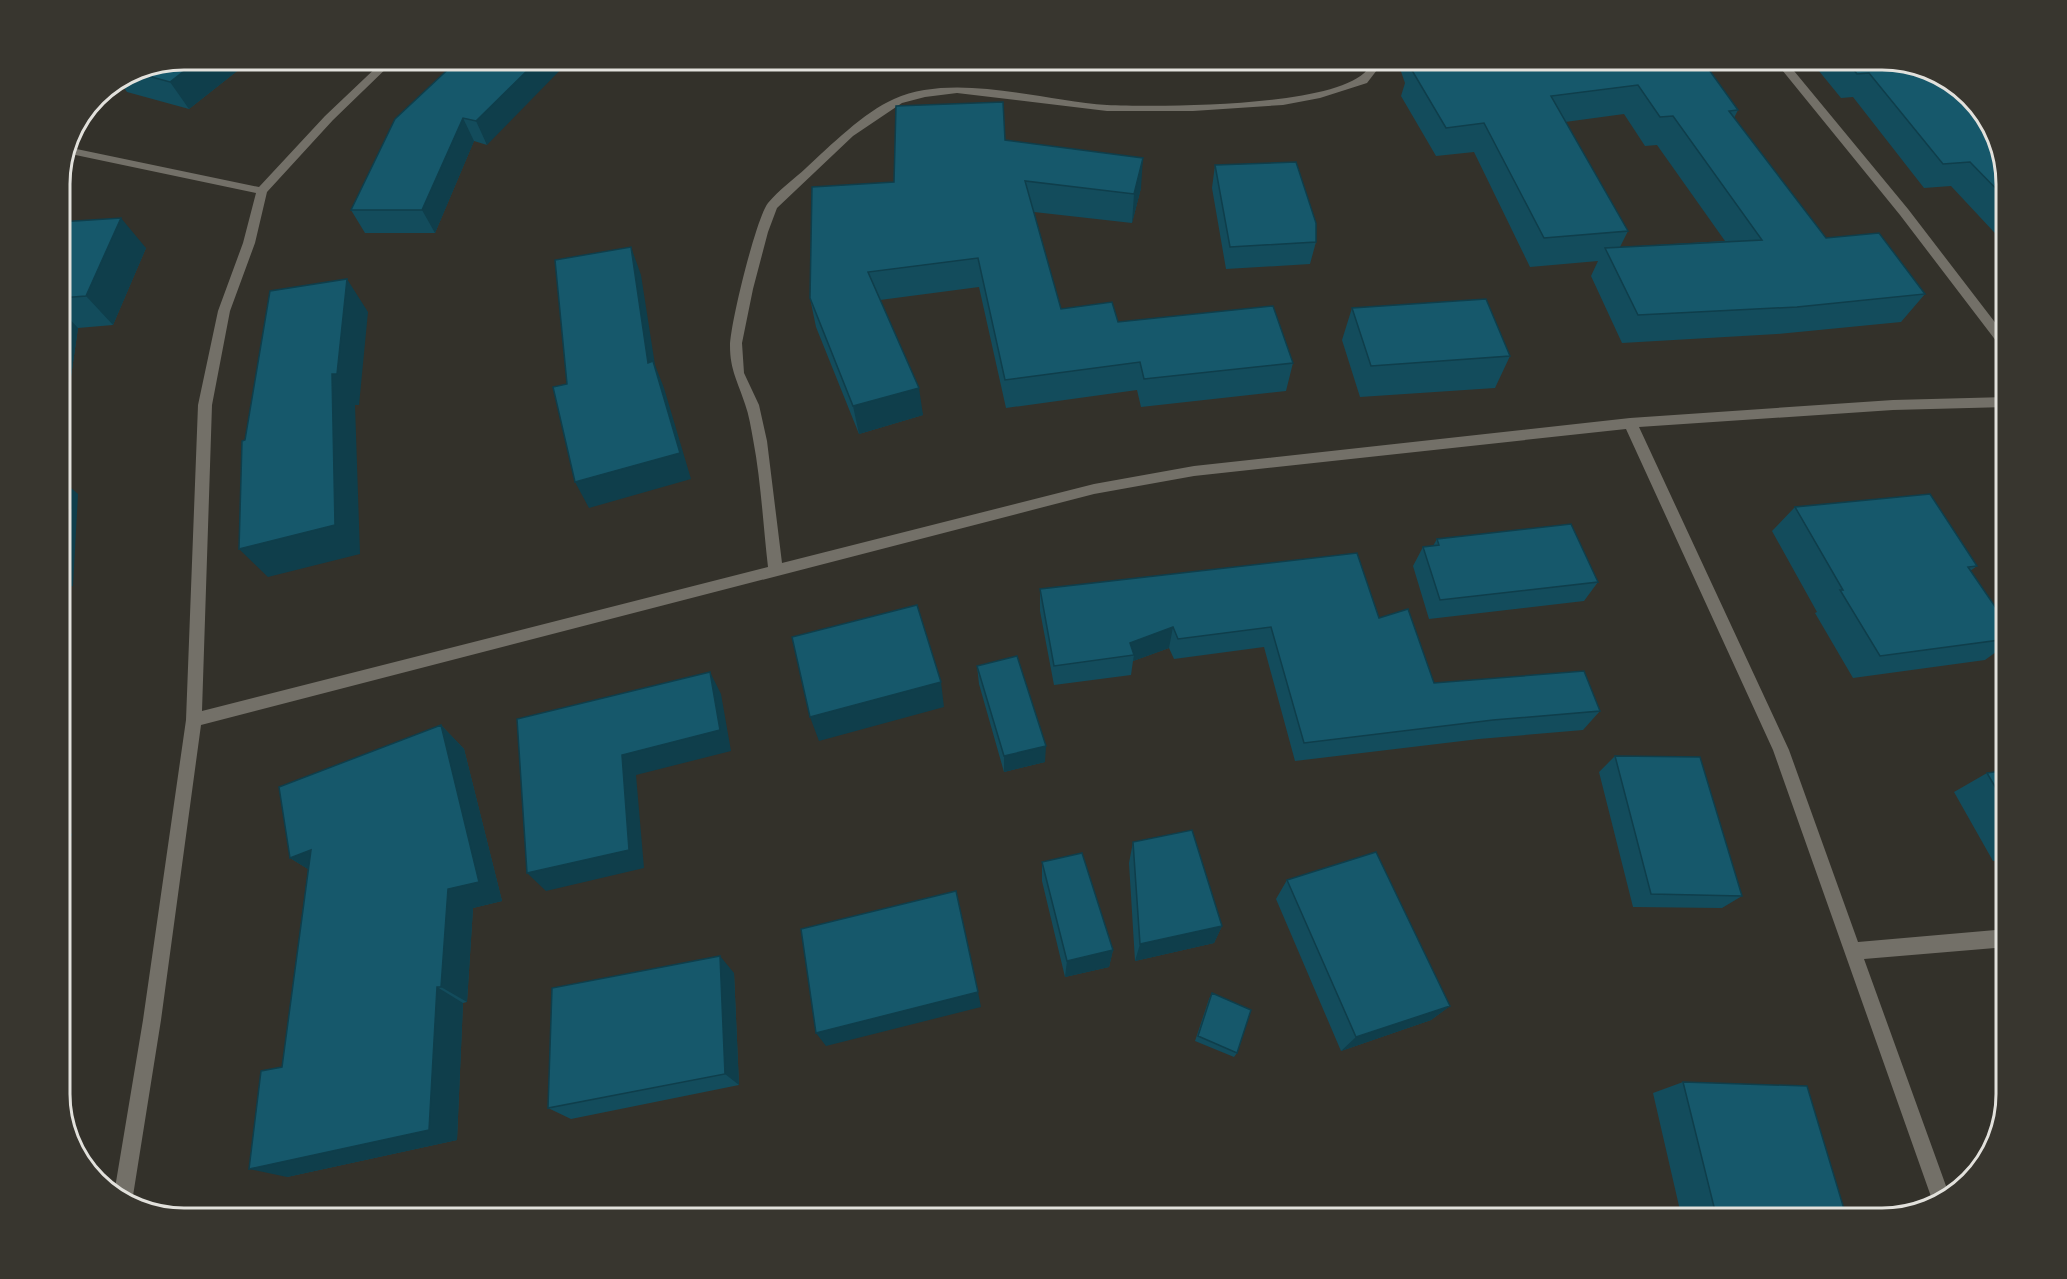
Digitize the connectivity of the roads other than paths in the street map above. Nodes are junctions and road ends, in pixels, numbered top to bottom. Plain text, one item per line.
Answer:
1 (379, 70) edge
2 (1372, 70) edge
3 (1787, 70) edge
4 (75, 152) edge
5 (262, 191) junction
6 (1996, 333) edge
7 (1996, 402) edge
8 (1630, 423) junction
9 (776, 571) junction
10 (194, 720) junction
11 (1996, 939) edge
12 (1853, 951) junction
13 (124, 1191) edge
14 (1940, 1193) edge

1 - 5 street
2 - 9 street
3 - 6 street
4 - 5 street
5 - 10 street
7 - 8 street
8 - 9 street
8 - 12 street
9 - 10 street
10 - 13 street
11 - 12 street
12 - 14 street

